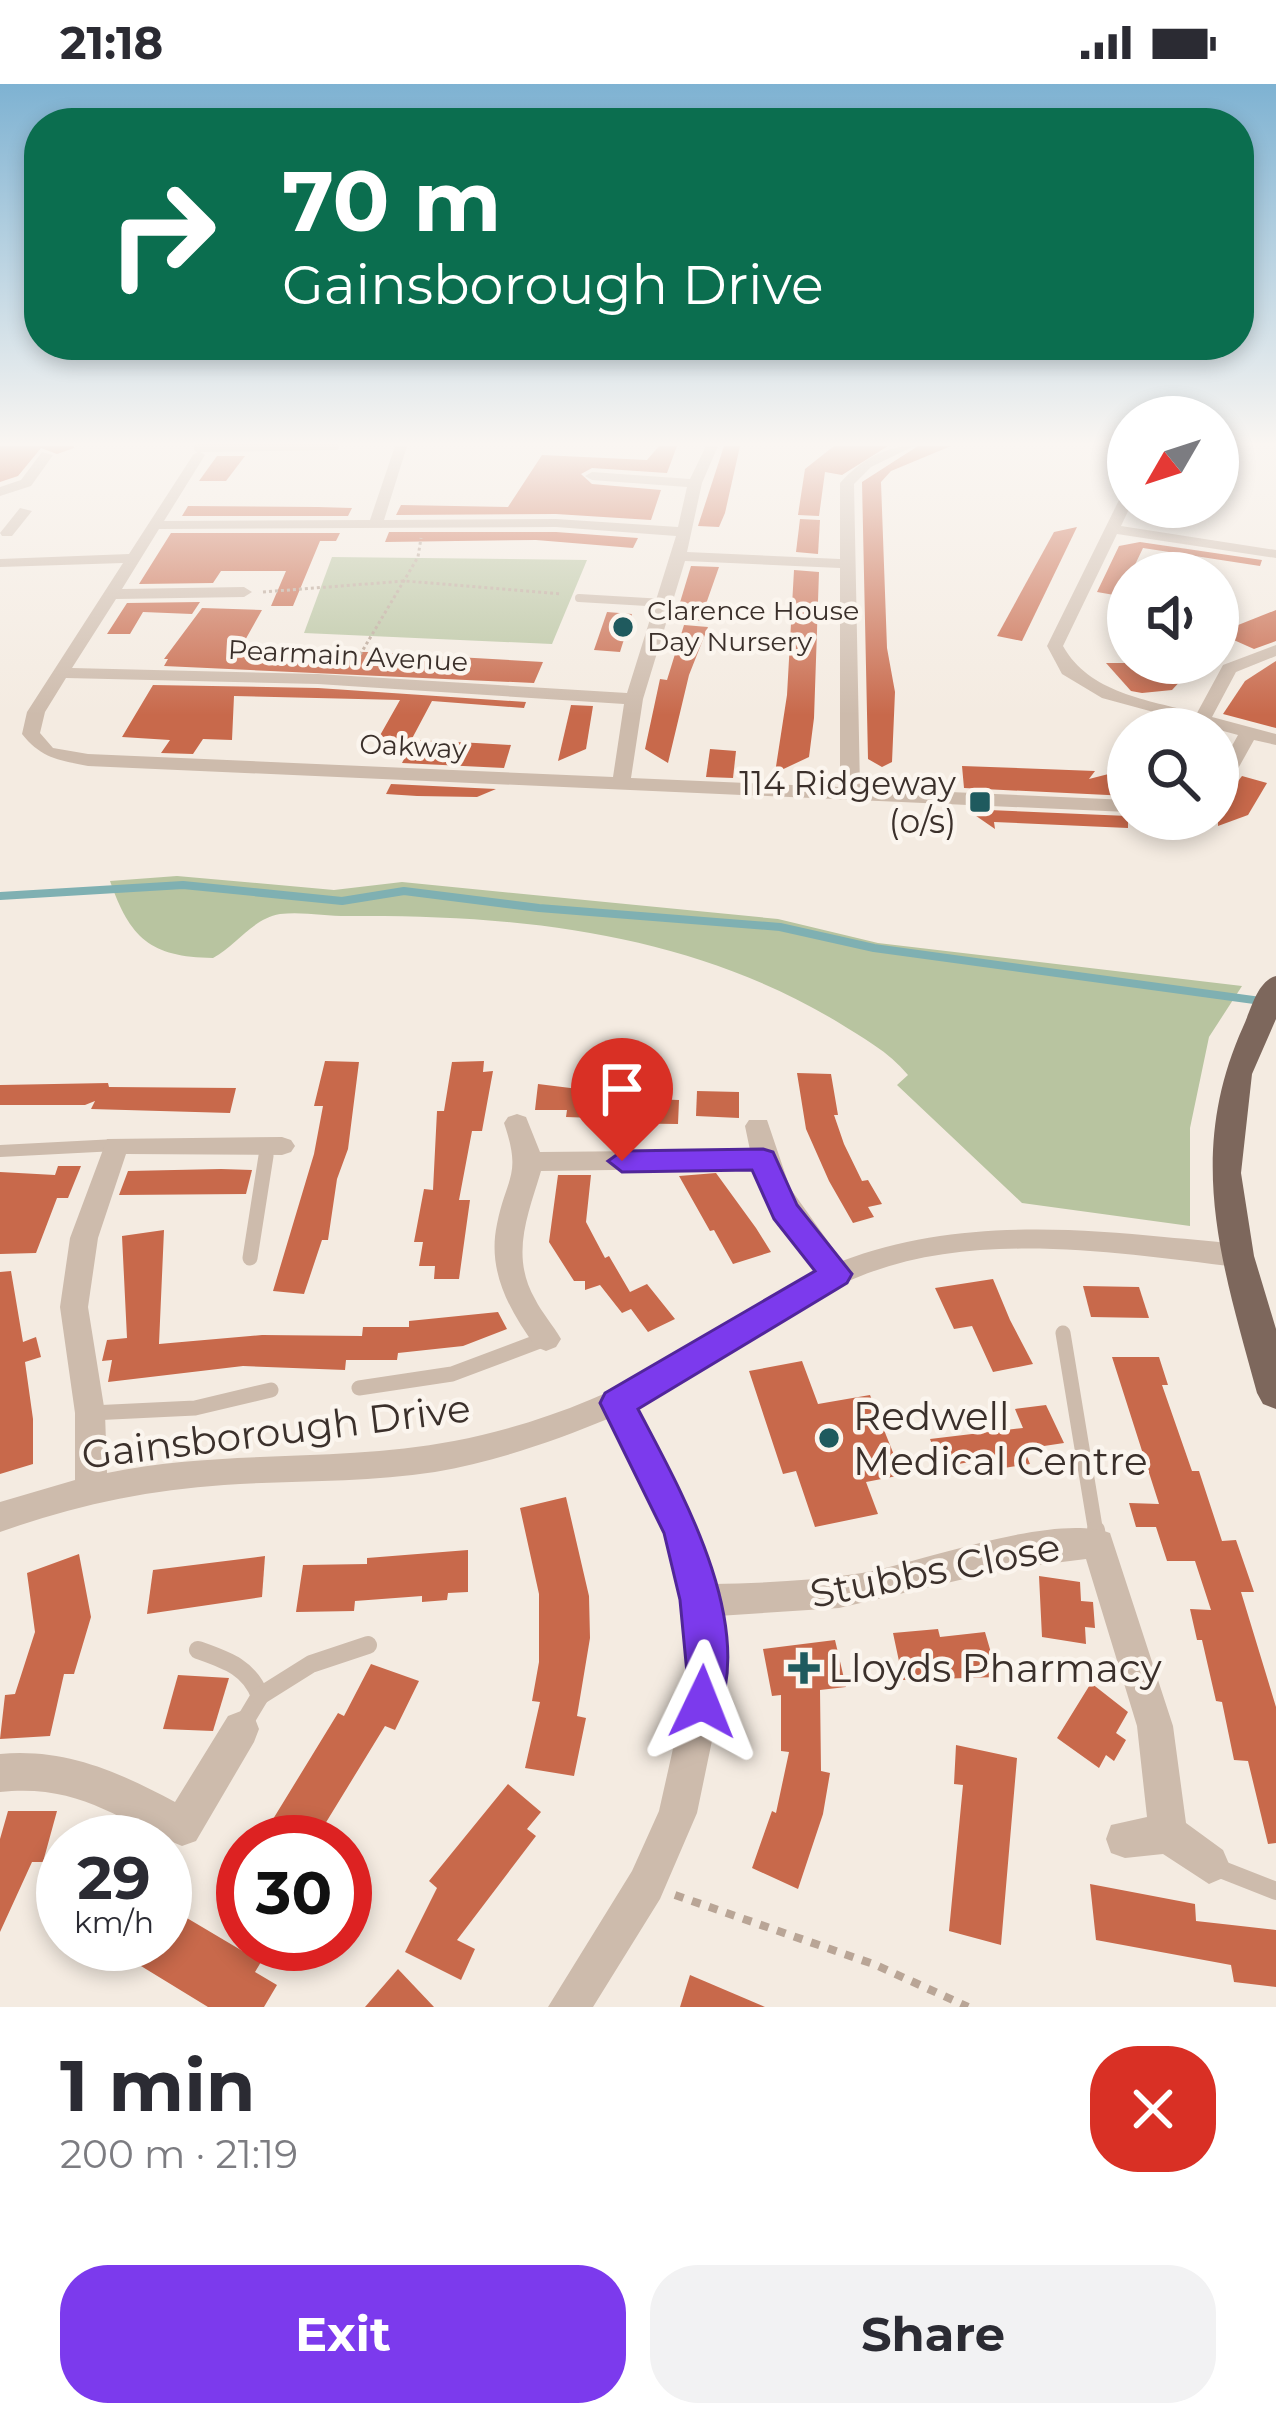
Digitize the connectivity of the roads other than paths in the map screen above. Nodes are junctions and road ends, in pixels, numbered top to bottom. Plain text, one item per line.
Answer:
1 (146, 536) edge
2 (685, 536) edge
3 (848, 536) edge
4 (1111, 536) edge
5 (1158, 536) edge
6 (1276, 554) edge
7 (679, 556) junction
8 (131, 558) junction
9 (0, 563) edge
10 (848, 564) junction
11 (244, 592) road end
12 (109, 594) junction
13 (579, 598) road end
14 (664, 603) junction
15 (1276, 650) edge
16 (58, 673) junction
17 (634, 699) junction
18 (1157, 708) edge
19 (1209, 708) edge
20 (1239, 730) edge
21 (1249, 732) junction
22 (1276, 740) edge
23 (1239, 750) edge
24 (621, 784) junction
25 (850, 793) junction
26 (1107, 805) edge
27 (1276, 985) edge
28 (517, 1123) dead end
29 (758, 1126) dead end
30 (116, 1144) junction
31 (274, 1147) joint
32 (0, 1151) edge
33 (763, 1160) junction
34 (529, 1162) junction
35 (1237, 1256) junction
36 (250, 1258) dead end
37 (836, 1274) junction
38 (1063, 1334) dead end
39 (546, 1339) joint
40 (359, 1388) dead end
41 (271, 1390) dead end
42 (1276, 1393) edge
43 (617, 1403) junction
44 (90, 1413) junction
45 (91, 1490) junction
46 (0, 1516) edge
47 (1098, 1544) junction
48 (700, 1600) junction
49 (368, 1645) dead end
50 (197, 1650) dead end
51 (251, 1712) junction
52 (0, 1773) edge
53 (1168, 1834) junction
54 (1125, 1839) dead end
55 (1209, 1864) joint
56 (1276, 1891) edge
57 (569, 2007) edge

1 - 8 street, Oakway
2 - 7 street
3 - 10 street
4 - 18 street
5 - 6 street
7 - 10 street
7 - 14 street
8 - 9 street
8 - 12 street, Oakway
10 - 25 street
11 - 12 street
12 - 16 street, Oakway
13 - 14 lane
14 - 17 street
15 - 19 street
16 - 17 street, Pearmain Avenue
16 - 24 street, Oakway
17 - 24 street
20 - 21 street
21 - 22 street
21 - 23 street
24 - 25 street, Oakway
25 - 26 street, Oakway
27 - 35 main road
28 - 34 street
29 - 33 street
30 - 31 street
30 - 32 lane
30 - 44 street
31 - 36 lane
33 - 34 street
33 - 37 street
34 - 39 street
35 - 37 street, Gainsborough Drive
35 - 42 main road
37 - 43 street, Gainsborough Drive
38 - 47 lane, Stubbs Close
39 - 40 lane
41 - 44 lane
43 - 45 street, Gainsborough Drive
43 - 48 street
44 - 45 street
45 - 46 street, Gainsborough Drive
47 - 48 street, Stubbs Close
47 - 53 street, Stubbs Close
48 - 57 street
49 - 51 lane
50 - 51 lane
51 - 52 street
53 - 54 street
53 - 55 street
55 - 56 lane

